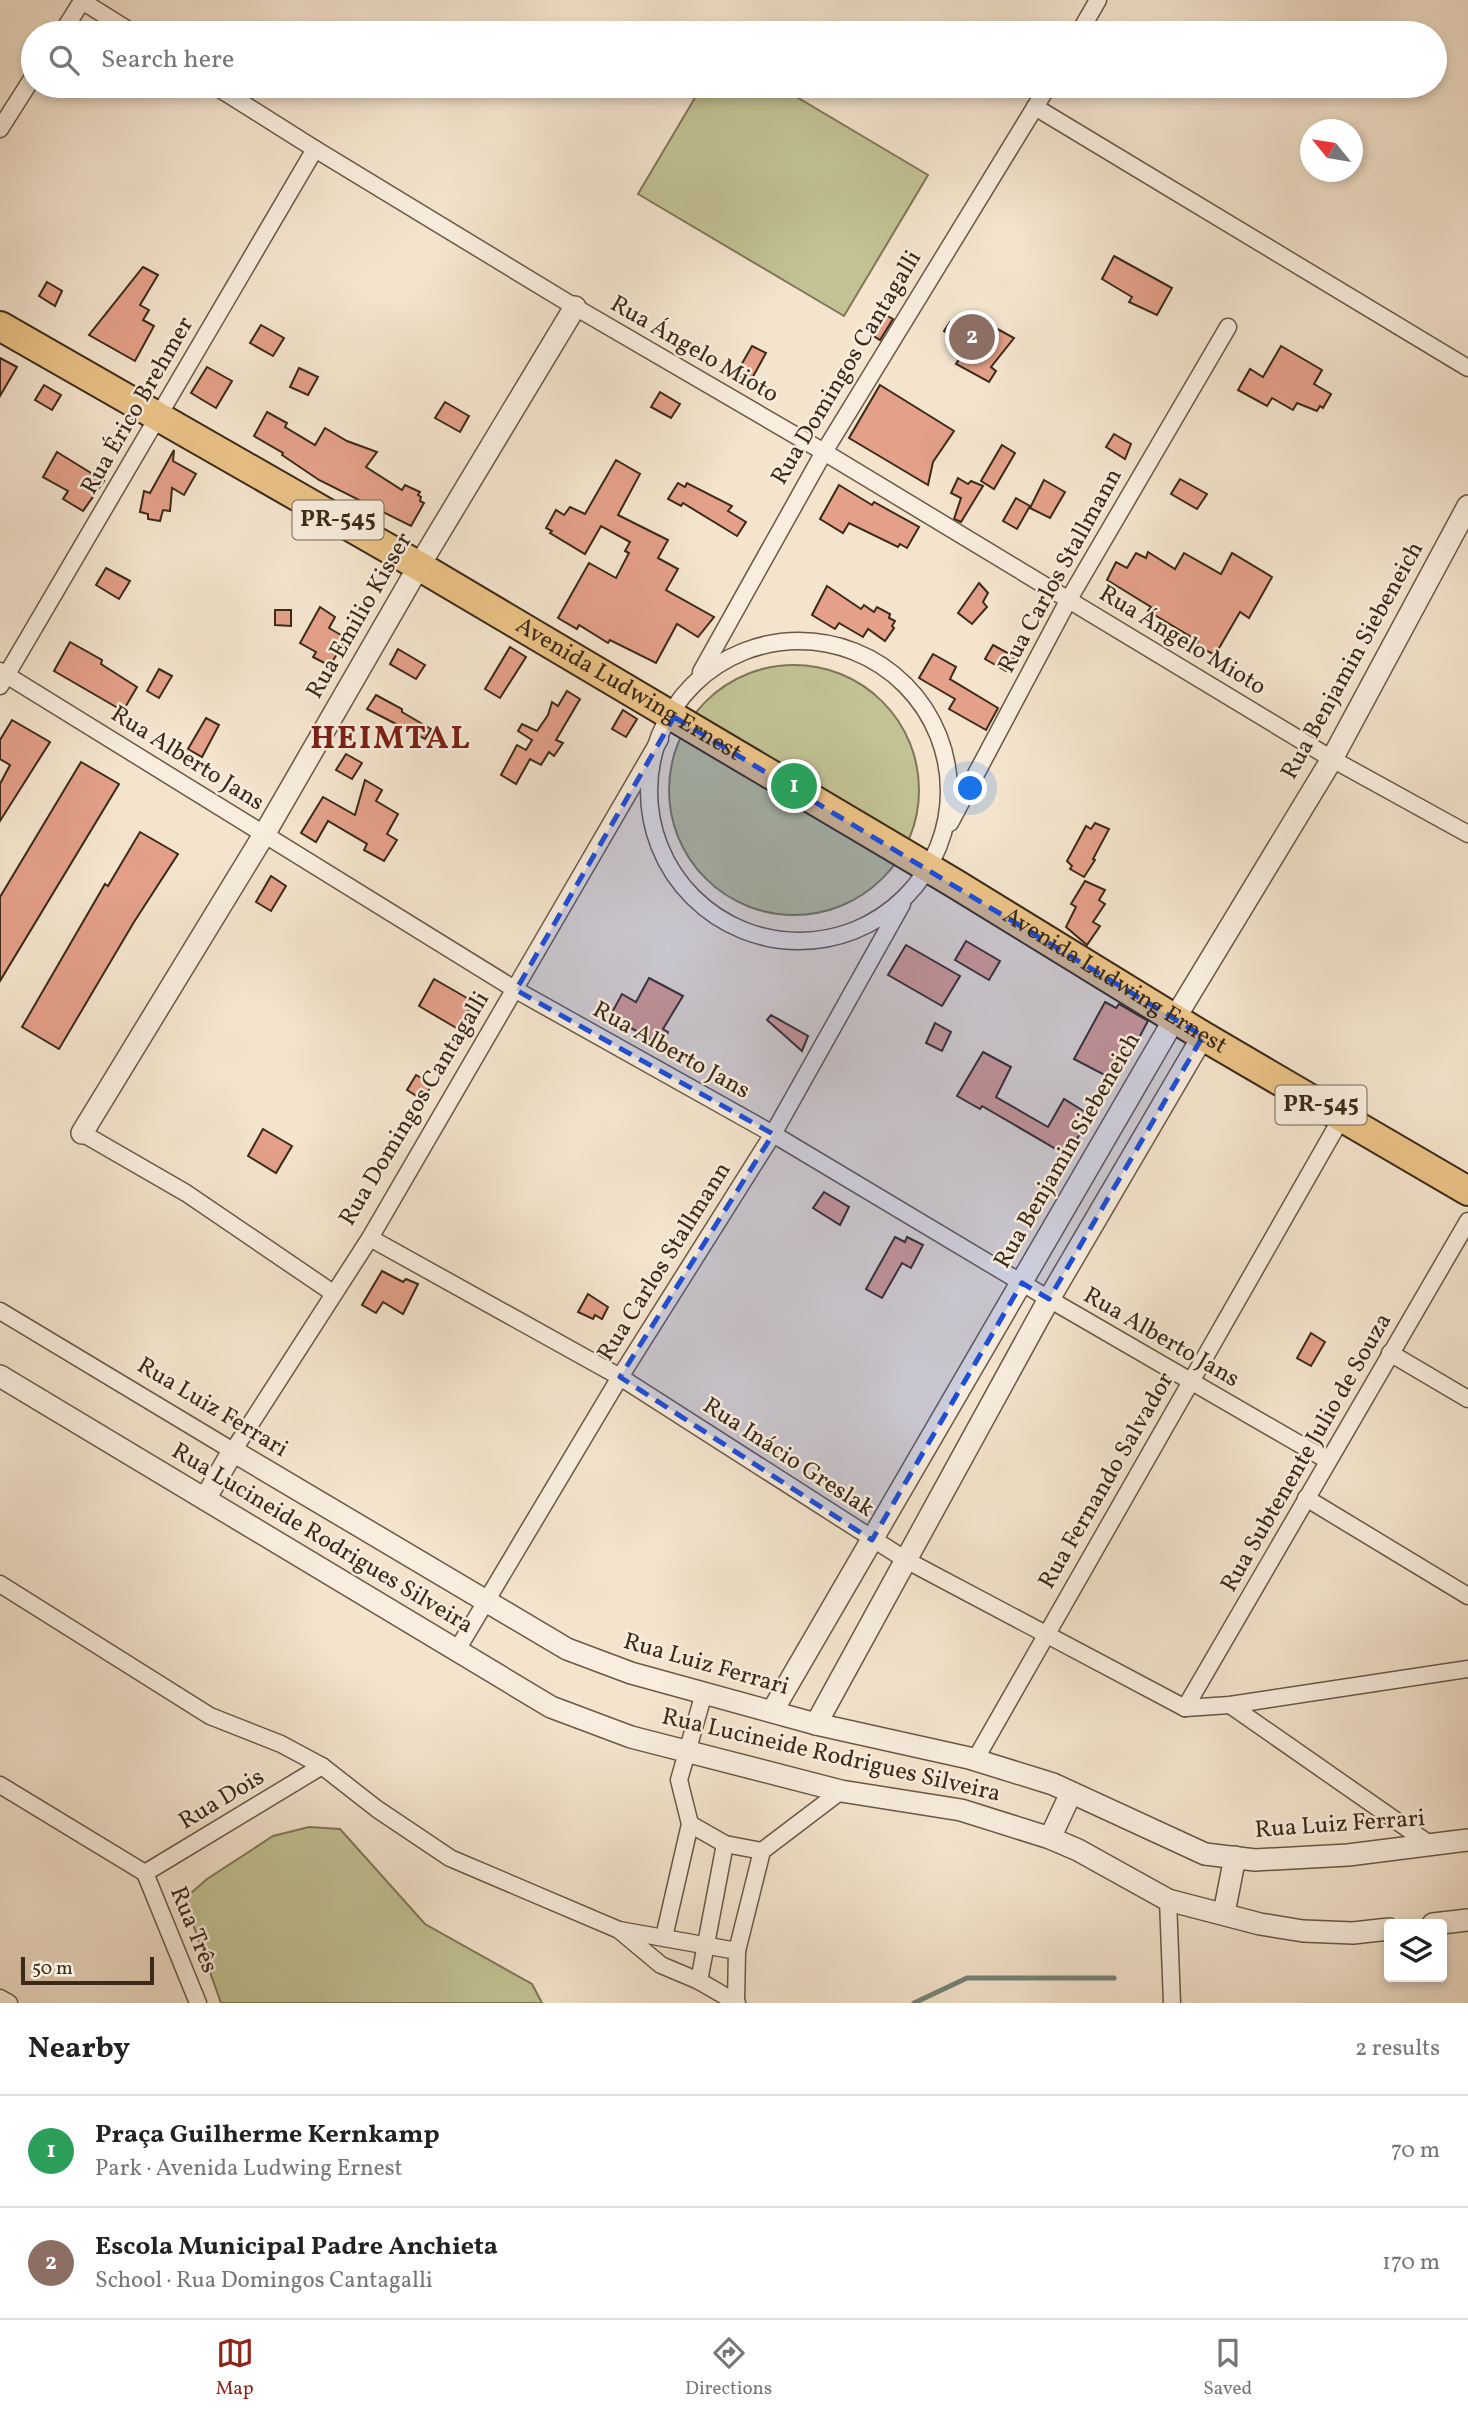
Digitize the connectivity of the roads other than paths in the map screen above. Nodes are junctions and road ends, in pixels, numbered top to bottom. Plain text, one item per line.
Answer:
1 (1098, 0) edge
2 (82, 1) edge
3 (70, 21) edge
4 (114, 21) edge
5 (1086, 21) edge
6 (21, 96) edge
7 (234, 98) edge
8 (1041, 98) edge
9 (1035, 107) junction
10 (0, 129) edge
11 (315, 149) junction
12 (575, 307) junction
13 (0, 326) edge
14 (1228, 327) dead end
15 (1468, 368) edge
16 (159, 416) junction
17 (824, 452) junction
18 (1468, 506) edge
19 (418, 566) junction
20 (1069, 599) junction
21 (2, 677) edge
22 (697, 681) junction
23 (667, 728) junction
24 (1332, 760) junction
25 (264, 833) junction
26 (1468, 834) edge
27 (940, 841) junction
28 (929, 868) junction
29 (907, 895) junction
30 (516, 990) junction
31 (1175, 1018) junction
32 (1203, 1036) junction
33 (1342, 1117) junction
34 (82, 1133) joint
35 (773, 1134) junction
36 (1468, 1191) edge
37 (1468, 1221) edge
38 (370, 1238) junction
39 (1022, 1283) junction
40 (333, 1293) junction
41 (1049, 1299) junction
42 (0, 1311) edge
43 (1390, 1353) junction
44 (0, 1376) edge
45 (620, 1377) junction
46 (1190, 1381) junction
47 (1468, 1399) edge
48 (233, 1451) junction
49 (1327, 1460) junction
50 (205, 1499) junction
51 (1306, 1499) junction
52 (872, 1539) junction
53 (906, 1560) junction
54 (0, 1584) edge
55 (1468, 1596) edge
56 (487, 1601) junction
57 (1046, 1633) junction
58 (457, 1650) junction
59 (1468, 1669) edge
60 (704, 1693) junction
61 (1230, 1705) junction
62 (1185, 1708) junction
63 (773, 1710) junction
64 (816, 1724) junction
65 (688, 1752) junction
66 (975, 1760) junction
67 (322, 1766) junction
68 (0, 1785) edge
69 (841, 1791) junction
70 (1071, 1793) junction
71 (690, 1824) junction
72 (1050, 1838) junction
73 (1468, 1840) edge
74 (725, 1844) junction
75 (1431, 1845) junction
76 (762, 1852) junction
77 (1235, 1857) junction
78 (145, 1873) junction
79 (1168, 1900) junction
80 (1224, 1913) junction
81 (1468, 1920) edge
82 (1447, 1922) edge
83 (619, 1930) junction
84 (1384, 1930) edge
85 (664, 1937) junction
86 (707, 1945) junction
87 (737, 1951) junction
88 (698, 1981) junction
89 (0, 1998) edge
90 (737, 2002) edge
91 (9, 2003) edge
92 (198, 2003) edge
93 (1172, 2003) edge

1 - 5 street
2 - 3 street
2 - 4 street
6 - 10 street
7 - 11 street, Rua Ángelo Mioto
8 - 9 street, Rua Domingos Cantagalli
9 - 15 street
9 - 17 street, Rua Domingos Cantagalli
11 - 12 street, Rua Ángelo Mioto
11 - 16 street, Rua Érico Brehmer
12 - 17 street, Rua Ángelo Mioto
12 - 19 street, Rua Emilio Kisser
13 - 16 highway, Avenida Ludwing Ernest / PR-545
14 - 20 street, Rua Carlos Stallmann
16 - 19 highway, Avenida Ludwing Ernest / PR-545
16 - 21 street, Rua Érico Brehmer
17 - 20 street, Rua Ángelo Mioto
17 - 22 street, Rua Domingos Cantagalli
18 - 24 street, Rua Benjamin Siebeneich
19 - 23 highway, Avenida Ludwing Ernest / PR-545
19 - 25 street, Rua Emilio Kisser
20 - 24 street, Rua Ángelo Mioto
20 - 27 street, Rua Carlos Stallmann
21 - 25 street, Rua Alberto Jans
22 - 23 street, Rua Domingos Cantagalli
22 - 27 street
23 - 28 highway, Avenida Ludwing Ernest / PR-545
23 - 29 street
23 - 30 street, Rua Domingos Cantagalli
24 - 26 street, Rua Ángelo Mioto
24 - 31 street, Rua Benjamin Siebeneich
25 - 30 street, Rua Alberto Jans
25 - 34 street, Rua Emilio Kisser
27 - 28 street
28 - 29 street
28 - 31 highway, Avenida Ludwing Ernest / PR-545
29 - 35 street, Rua Carlos Stallmann
30 - 35 street, Rua Alberto Jans
30 - 38 street, Rua Domingos Cantagalli
31 - 32 highway, Avenida Ludwing Ernest / PR-545
31 - 39 street, Rua Benjamin Siebeneich
32 - 33 highway, Avenida Ludwing Ernest / PR-545
32 - 41 street
33 - 36 highway, Avenida Ludwing Ernest / PR-545
33 - 46 street, Rua Fernando Salvador
34 - 40 street
35 - 39 street, Rua Alberto Jans
35 - 45 street, Rua Carlos Stallmann
37 - 43 street, Rua Subtenente Julio de Souza
38 - 40 street, Rua Domingos Cantagalli
38 - 45 street, Rua Inácio Greslak
39 - 41 street, Rua Alberto Jans
39 - 52 street, Rua Benjamin Siebeneich
40 - 48 street, Rua Domingos Cantagalli
41 - 46 street, Rua Alberto Jans
41 - 53 street
42 - 48 street, Rua Luiz Ferrari
43 - 47 street
43 - 49 street, Rua Subtenente Julio de Souza
44 - 50 street, Rua Lucineide Rodrigues Silveira
45 - 52 street, Rua Inácio Greslak
45 - 56 street, Rua Carlos Stallmann
46 - 49 street, Rua Alberto Jans
46 - 57 street, Rua Fernando Salvador
48 - 50 street, Rua Domingos Cantagalli
48 - 56 street, Rua Luiz Ferrari
49 - 51 street, Rua Subtenente Julio de Souza
50 - 58 street, Rua Lucineide Rodrigues Silveira
51 - 55 street
51 - 62 street, Rua Subtenente Julio de Souza
52 - 53 street, Rua Inácio Greslak
52 - 63 street, Rua Benjamin Siebeneich
53 - 57 street, Rua Inácio Greslak
53 - 64 street
54 - 67 street
56 - 58 street, Rua Carlos Stallmann
56 - 60 street, Rua Luiz Ferrari
57 - 62 street, Rua Inácio Greslak
57 - 66 street, Rua Fernando Salvador
58 - 65 street, Rua Lucineide Rodrigues Silveira
59 - 61 street
60 - 63 street, Rua Luiz Ferrari
60 - 65 street
61 - 62 street
61 - 75 street
63 - 64 street, Rua Luiz Ferrari
64 - 66 street, Rua Luiz Ferrari
65 - 69 street, Rua Lucineide Rodrigues Silveira
65 - 71 street
66 - 70 street, Rua Luiz Ferrari
67 - 78 street, Rua Dois
67 - 83 street
68 - 78 street
69 - 72 street, Rua Lucineide Rodrigues Silveira
69 - 76 street
70 - 72 street
70 - 77 street, Rua Luiz Ferrari
71 - 74 street
71 - 85 street
72 - 79 street, Rua Lucineide Rodrigues Silveira
73 - 75 street, Rua Luiz Ferrari
74 - 76 street
74 - 86 street
75 - 77 street, Rua Luiz Ferrari
76 - 87 street
77 - 80 street
78 - 92 street, Rua Três
79 - 80 street, Rua Lucineide Rodrigues Silveira
79 - 93 street
80 - 84 street, Rua Lucineide Rodrigues Silveira
81 - 82 street
83 - 85 street
83 - 88 street
85 - 86 street
86 - 87 street
86 - 88 street
87 - 90 street
88 - 90 street
89 - 91 street

